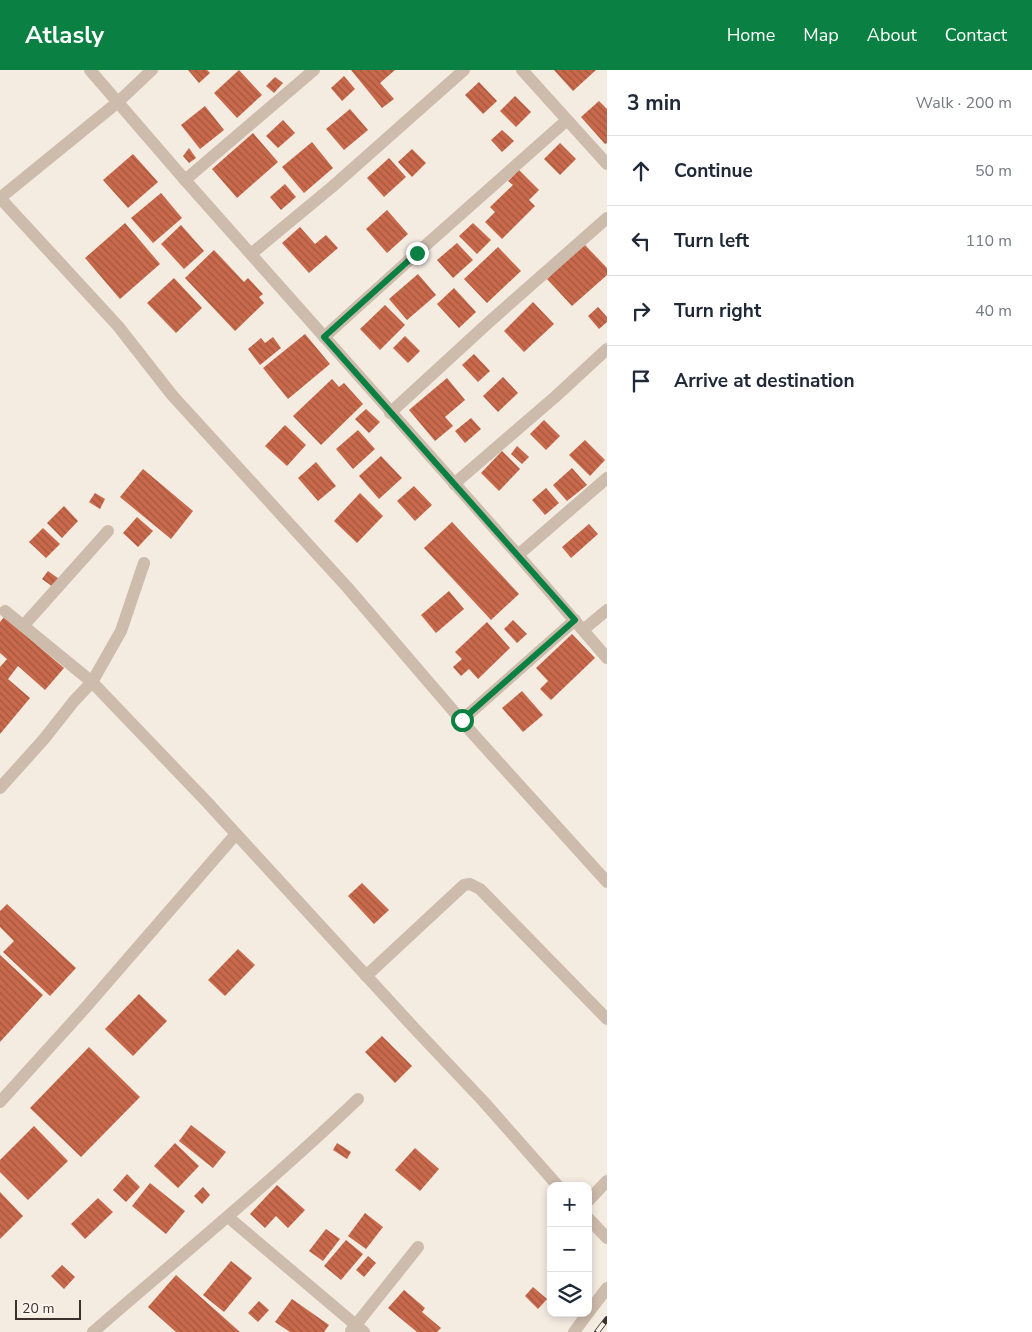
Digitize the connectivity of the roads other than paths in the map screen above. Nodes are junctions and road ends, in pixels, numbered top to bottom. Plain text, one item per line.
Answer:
1 (90, 70) edge
2 (152, 70) edge
3 (314, 70) edge
4 (464, 70) edge
5 (522, 70) edge
6 (118, 102) junction
7 (567, 120) junction
8 (607, 164) edge
9 (185, 180) junction
10 (0, 198) edge
11 (607, 218) edge
12 (252, 254) junction
13 (324, 337) junction
14 (607, 349) edge
15 (390, 413) junction
16 (607, 478) edge
17 (454, 484) junction
18 (108, 531) dead end
19 (518, 555) junction
20 (144, 562) dead end
21 (607, 610) edge
22 (6, 611) dead end
23 (24, 625) junction
24 (579, 625) junction
25 (607, 658) edge
26 (92, 682) junction
27 (462, 720) junction
28 (0, 788) edge
29 (236, 834) junction
30 (607, 882) edge
31 (366, 976) junction
32 (607, 1019) edge
33 (358, 1098) dead end
34 (0, 1102) edge
35 (607, 1181) edge
36 (554, 1182) edge
37 (592, 1198) edge
38 (228, 1217) junction
39 (592, 1222) edge
40 (607, 1238) edge
41 (418, 1247) dead end
42 (607, 1288) edge
43 (592, 1308) edge
44 (585, 1317) edge
45 (357, 1330) edge
46 (93, 1332) edge
47 (574, 1332) edge

1 - 6 street
2 - 6 street
3 - 9 street
4 - 12 street
5 - 7 street
6 - 9 street
6 - 10 street
7 - 8 street
7 - 13 street
9 - 12 street
10 - 27 street
11 - 15 street
12 - 13 street
13 - 15 street
14 - 17 street
15 - 17 street
16 - 19 street
17 - 19 street
18 - 23 street
19 - 24 street
20 - 26 street
21 - 24 street
22 - 23 street
23 - 26 street
24 - 25 street
24 - 27 street
26 - 28 street
26 - 29 street
27 - 30 street
29 - 31 street
29 - 34 street
31 - 32 street
31 - 36 street
33 - 38 street
35 - 37 street
38 - 45 street
38 - 46 street
39 - 40 street
41 - 45 street
42 - 43 street
44 - 47 street

